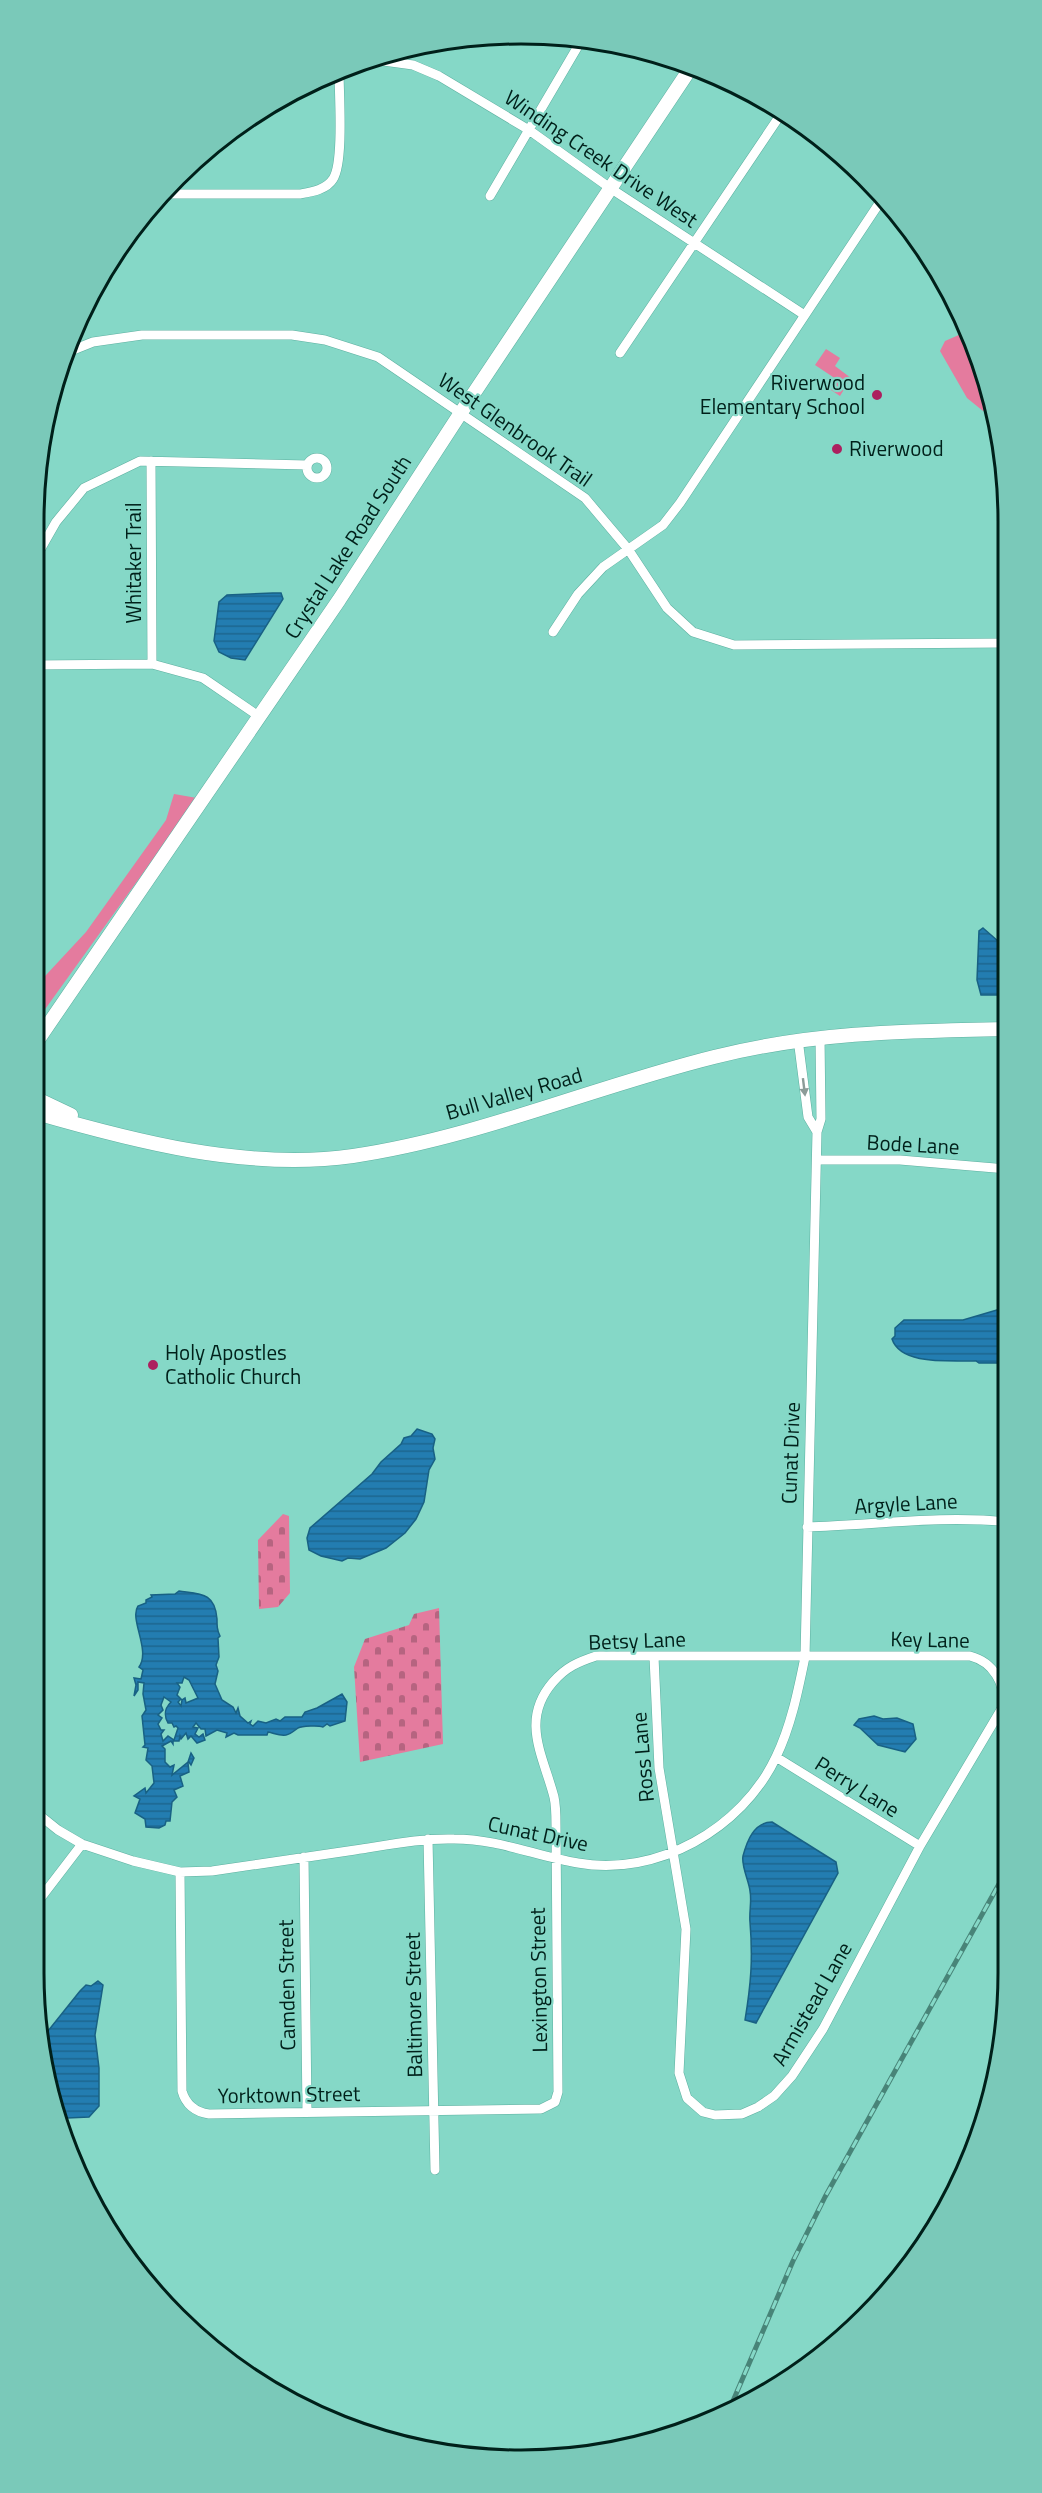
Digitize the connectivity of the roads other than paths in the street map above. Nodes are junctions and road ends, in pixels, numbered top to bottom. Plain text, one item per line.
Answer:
1 (577, 47) edge
2 (393, 61) edge
3 (687, 74) edge
4 (339, 80) edge
5 (778, 119) edge
6 (529, 130) junction
7 (610, 188) junction
8 (173, 194) edge
9 (490, 196) dead end
10 (878, 204) edge
11 (695, 243) junction
12 (803, 314) junction
13 (76, 349) edge
14 (620, 353) dead end
15 (460, 414) junction
16 (151, 461) junction
17 (307, 465) dead end
18 (44, 543) edge
19 (628, 549) junction
20 (553, 632) dead end
21 (998, 643) edge
22 (152, 664) junction
23 (44, 665) edge
24 (260, 717) junction
25 (998, 1029) edge
26 (44, 1031) edge
27 (820, 1037) junction
28 (798, 1039) junction
29 (44, 1102) edge
30 (44, 1115) edge
31 (817, 1132) junction
32 (108, 1133) junction
33 (817, 1160) junction
34 (998, 1168) edge
35 (998, 1521) edge
36 (807, 1527) junction
37 (654, 1657) junction
38 (805, 1657) junction
39 (998, 1680) edge
40 (998, 1715) edge
41 (776, 1758) junction
42 (44, 1819) edge
43 (428, 1839) junction
44 (82, 1844) junction
45 (920, 1846) junction
46 (673, 1854) junction
47 (304, 1857) junction
48 (556, 1858) junction
49 (180, 1872) junction
50 (44, 1894) edge
51 (555, 2102) joint
52 (307, 2112) junction
53 (434, 2112) junction
54 (435, 2170) dead end

1 - 6 street
2 - 6 street, Winding Creek Drive West
3 - 7 street, Crystal Lake Road South
4 - 8 street
5 - 11 street
6 - 7 street, Winding Creek Drive West
6 - 9 street
7 - 11 street, Winding Creek Drive West
7 - 15 street, Crystal Lake Road South
10 - 12 street
11 - 12 street, Winding Creek Drive West
11 - 14 street
12 - 19 street
13 - 15 street, West Glenbrook Trail
15 - 19 street, West Glenbrook Trail
15 - 24 street, Crystal Lake Road South
16 - 17 street
16 - 18 street
16 - 22 street, Whitaker Trail
19 - 20 street
19 - 21 street, West Glenbrook Trail
22 - 23 street
22 - 24 street
24 - 26 street, Crystal Lake Road South
25 - 27 street, Bull Valley Road
27 - 28 street, Bull Valley Road
27 - 31 street, Cunat Drive
28 -> 31 street, Cunat Drive
28 - 32 street, Bull Valley Road
29 - 32 street
30 - 32 street, Bull Valley Road
31 - 33 street, Cunat Drive
33 - 34 street, Bode Lane
33 - 36 street, Cunat Drive
35 - 36 street, Argyle Lane
36 - 38 street, Cunat Drive
37 - 38 street, Betsy Lane
37 - 46 street, Ross Lane
37 - 48 street, Betsy Lane
38 - 39 street, Key Lane
38 - 41 street, Cunat Drive
40 - 45 street, Key Lane
41 - 45 street, Perry Lane
41 - 46 street, Cunat Drive
42 - 44 street, Cunat Drive
43 - 47 street, Cunat Drive
43 - 48 street, Cunat Drive
43 - 53 street, Baltimore Street
44 - 49 street, Cunat Drive
44 - 50 street
45 - 46 street, Armistead Lane
46 - 48 street, Cunat Drive
47 - 49 street, Cunat Drive
47 - 52 street, Camden Street
48 - 51 street, Lexington Street
49 - 52 street, Yorktown Street
51 - 53 street, Yorktown Street
52 - 53 street, Yorktown Street
53 - 54 street, Baltimore Street

